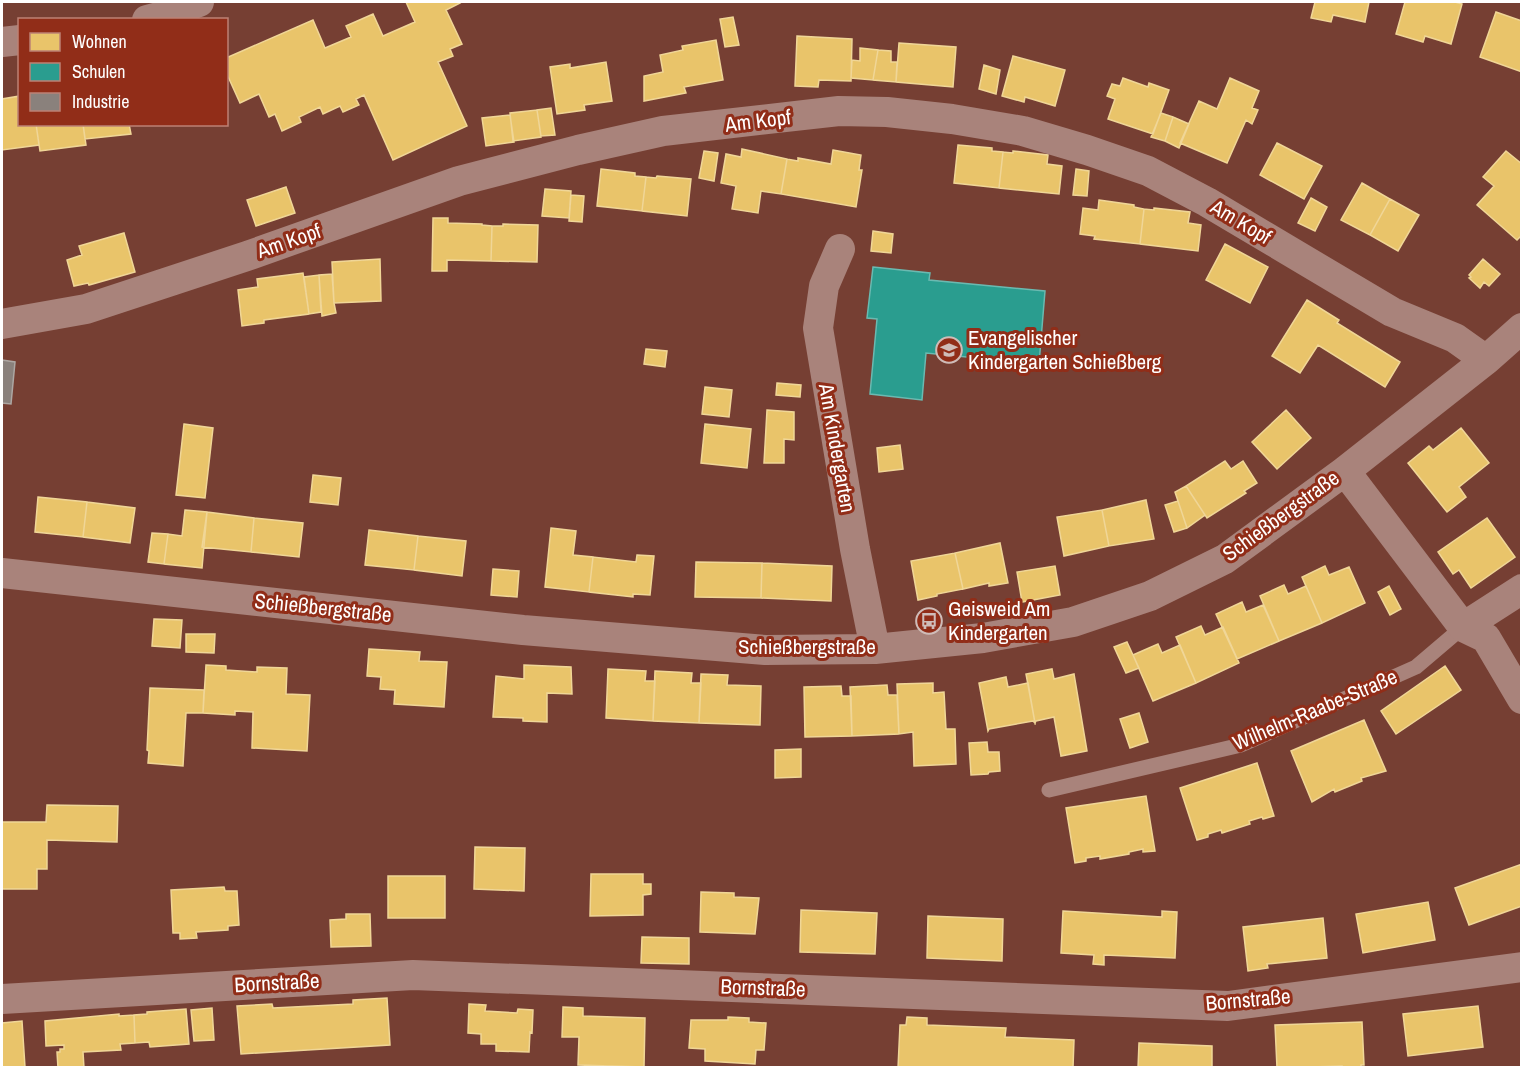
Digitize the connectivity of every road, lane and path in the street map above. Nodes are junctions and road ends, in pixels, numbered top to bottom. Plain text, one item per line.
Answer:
1 (199, 2) edge
2 (154, 18) edge
3 (18, 40) edge
4 (2, 42) edge
5 (840, 249) dead end
6 (2, 324) edge
7 (1521, 328) edge
8 (1486, 360) junction
9 (1345, 471) junction
10 (2, 573) edge
11 (1521, 589) edge
12 (1463, 627) junction
13 (875, 649) junction
14 (1521, 699) edge
15 (1049, 790) dead end
16 (1521, 967) edge
17 (2, 999) edge

1 - 2 street
3 - 4 street
5 - 13 street, Am Kindergarten
6 - 8 street, Am Kopf
7 - 8 street, Schießbergstraße
8 - 9 street, Schießbergstraße
9 - 12 street
9 - 13 street, Schießbergstraße
10 - 13 street, Schießbergstraße
11 - 12 street, Wilhelm-Raabe-Straße
12 - 14 street
12 - 15 lane, Wilhelm-Raabe-Straße
16 - 17 street, Bornstraße

